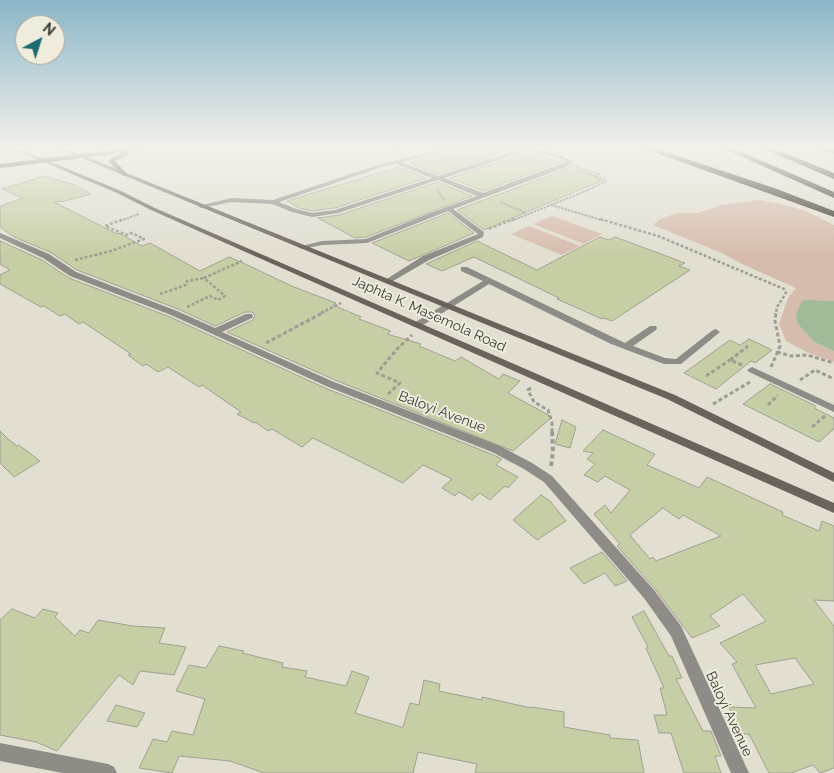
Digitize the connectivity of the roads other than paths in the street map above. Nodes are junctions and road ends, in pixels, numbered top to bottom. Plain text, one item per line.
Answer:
1 (98, 183) edge
2 (145, 183) edge
3 (331, 183) edge
4 (419, 183) edge
5 (449, 183) edge
6 (518, 183) edge
7 (751, 183) edge
8 (807, 183) edge
9 (834, 195) edge
10 (484, 196) junction
11 (273, 202) junction
12 (201, 206) junction
13 (448, 208) junction
14 (834, 214) edge
15 (0, 235) edge
16 (302, 247) junction
17 (464, 269) dead end
18 (490, 281) junction
19 (388, 282) junction
20 (448, 306) junction
21 (249, 316) dead end
22 (417, 325) junction
23 (652, 328) dead end
24 (216, 332) junction
25 (716, 332) dead end
26 (626, 347) junction
27 (752, 370) road end
28 (834, 410) edge
29 (834, 478) edge
30 (834, 508) edge
31 (0, 752) edge
32 (108, 773) edge
33 (740, 773) edge

1 - 22 main road, Japhta K. Masemola Road
2 - 12 main road, Japhta K. Masemola Road
3 - 11 street
4 - 11 street
5 - 10 street
6 - 10 street
7 - 14 highway
8 - 9 highway
10 - 13 street
11 - 12 street
12 - 16 main road, Japhta K. Masemola Road
13 - 16 street
13 - 19 street
15 - 24 street, Baloyi Avenue
16 - 19 main road, Japhta K. Masemola Road
17 - 18 street
18 - 20 street
18 - 26 street
19 - 20 main road, Japhta K. Masemola Road
20 - 22 street
20 - 29 main road, Japhta K. Masemola Road
21 - 24 street
22 - 30 main road, Japhta K. Masemola Road
23 - 26 street
24 - 33 street, Baloyi Avenue
25 - 26 street
27 - 28 street
31 - 32 street

